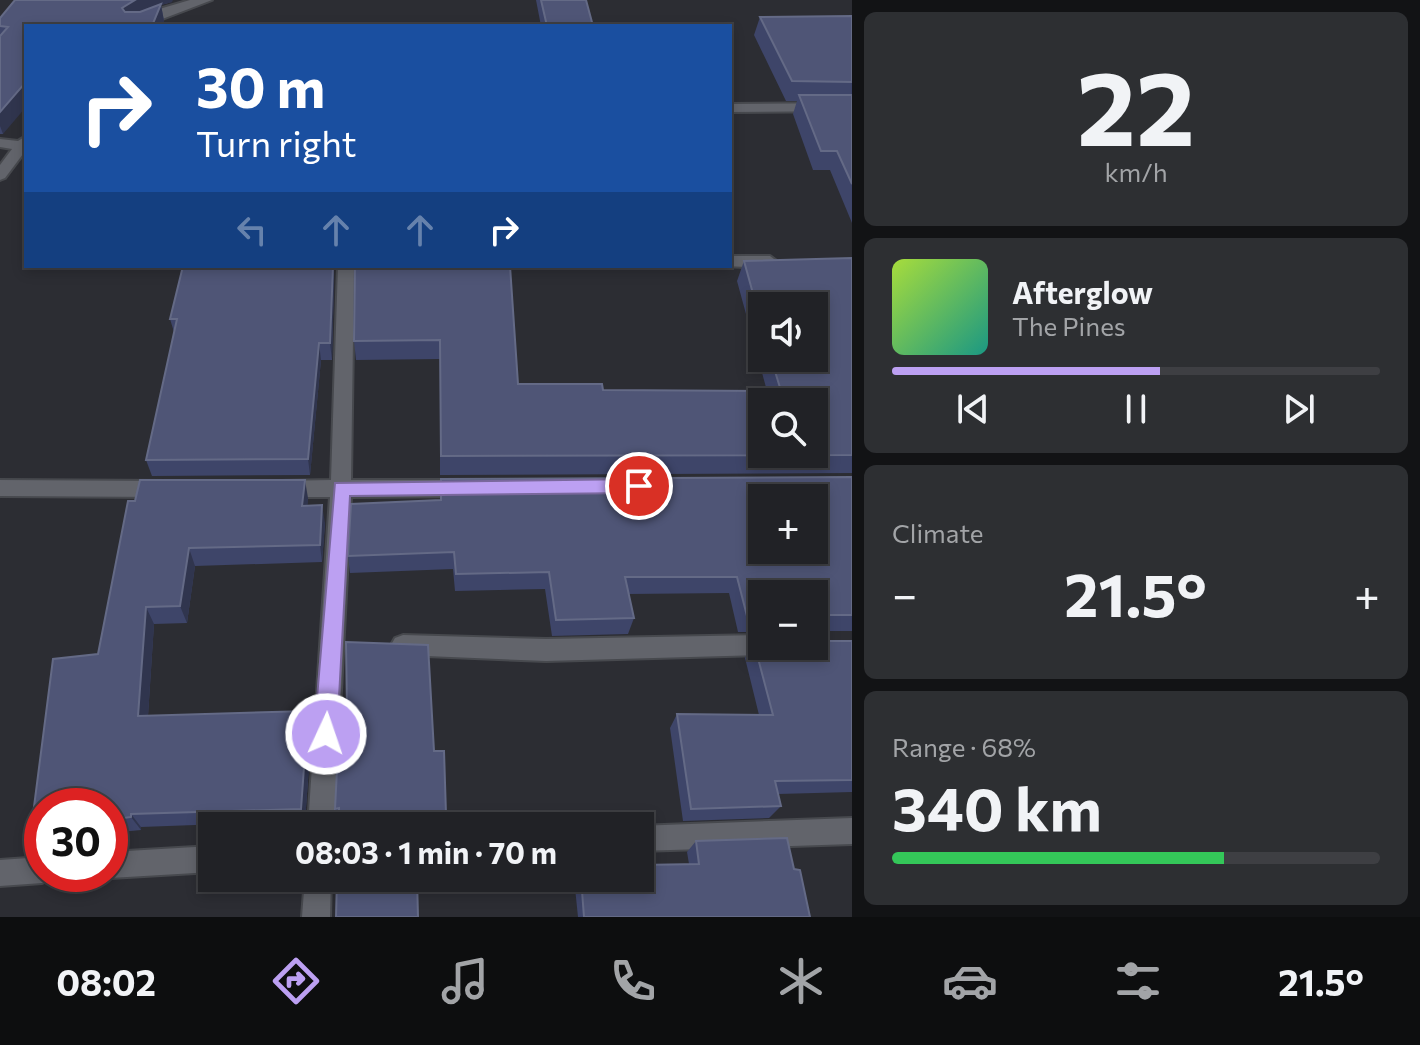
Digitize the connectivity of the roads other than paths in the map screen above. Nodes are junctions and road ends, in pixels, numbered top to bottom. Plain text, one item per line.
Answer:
1 (206, 0) edge
2 (138, 24) edge
3 (852, 107) edge
4 (732, 108) edge
5 (0, 143) edge
6 (23, 143) edge
7 (0, 175) edge
8 (732, 262) edge
9 (791, 262) edge
10 (351, 269) edge
11 (482, 487) edge
12 (0, 488) edge
13 (185, 489) edge
14 (263, 489) edge
15 (341, 489) junction
16 (331, 642) junction
17 (748, 645) edge
18 (322, 812) edge
19 (852, 831) edge
20 (654, 838) edge
21 (198, 860) edge
22 (128, 864) edge
23 (24, 871) edge
24 (0, 873) edge
25 (317, 892) edge
26 (316, 917) edge

1 - 2 street
3 - 4 street
5 - 6 street
6 - 7 street
8 - 9 street
10 - 15 street
11 - 15 street
12 - 13 street
14 - 15 street
15 - 16 street
16 - 17 street
16 - 18 street
19 - 20 street
21 - 22 street
23 - 24 street
25 - 26 street

